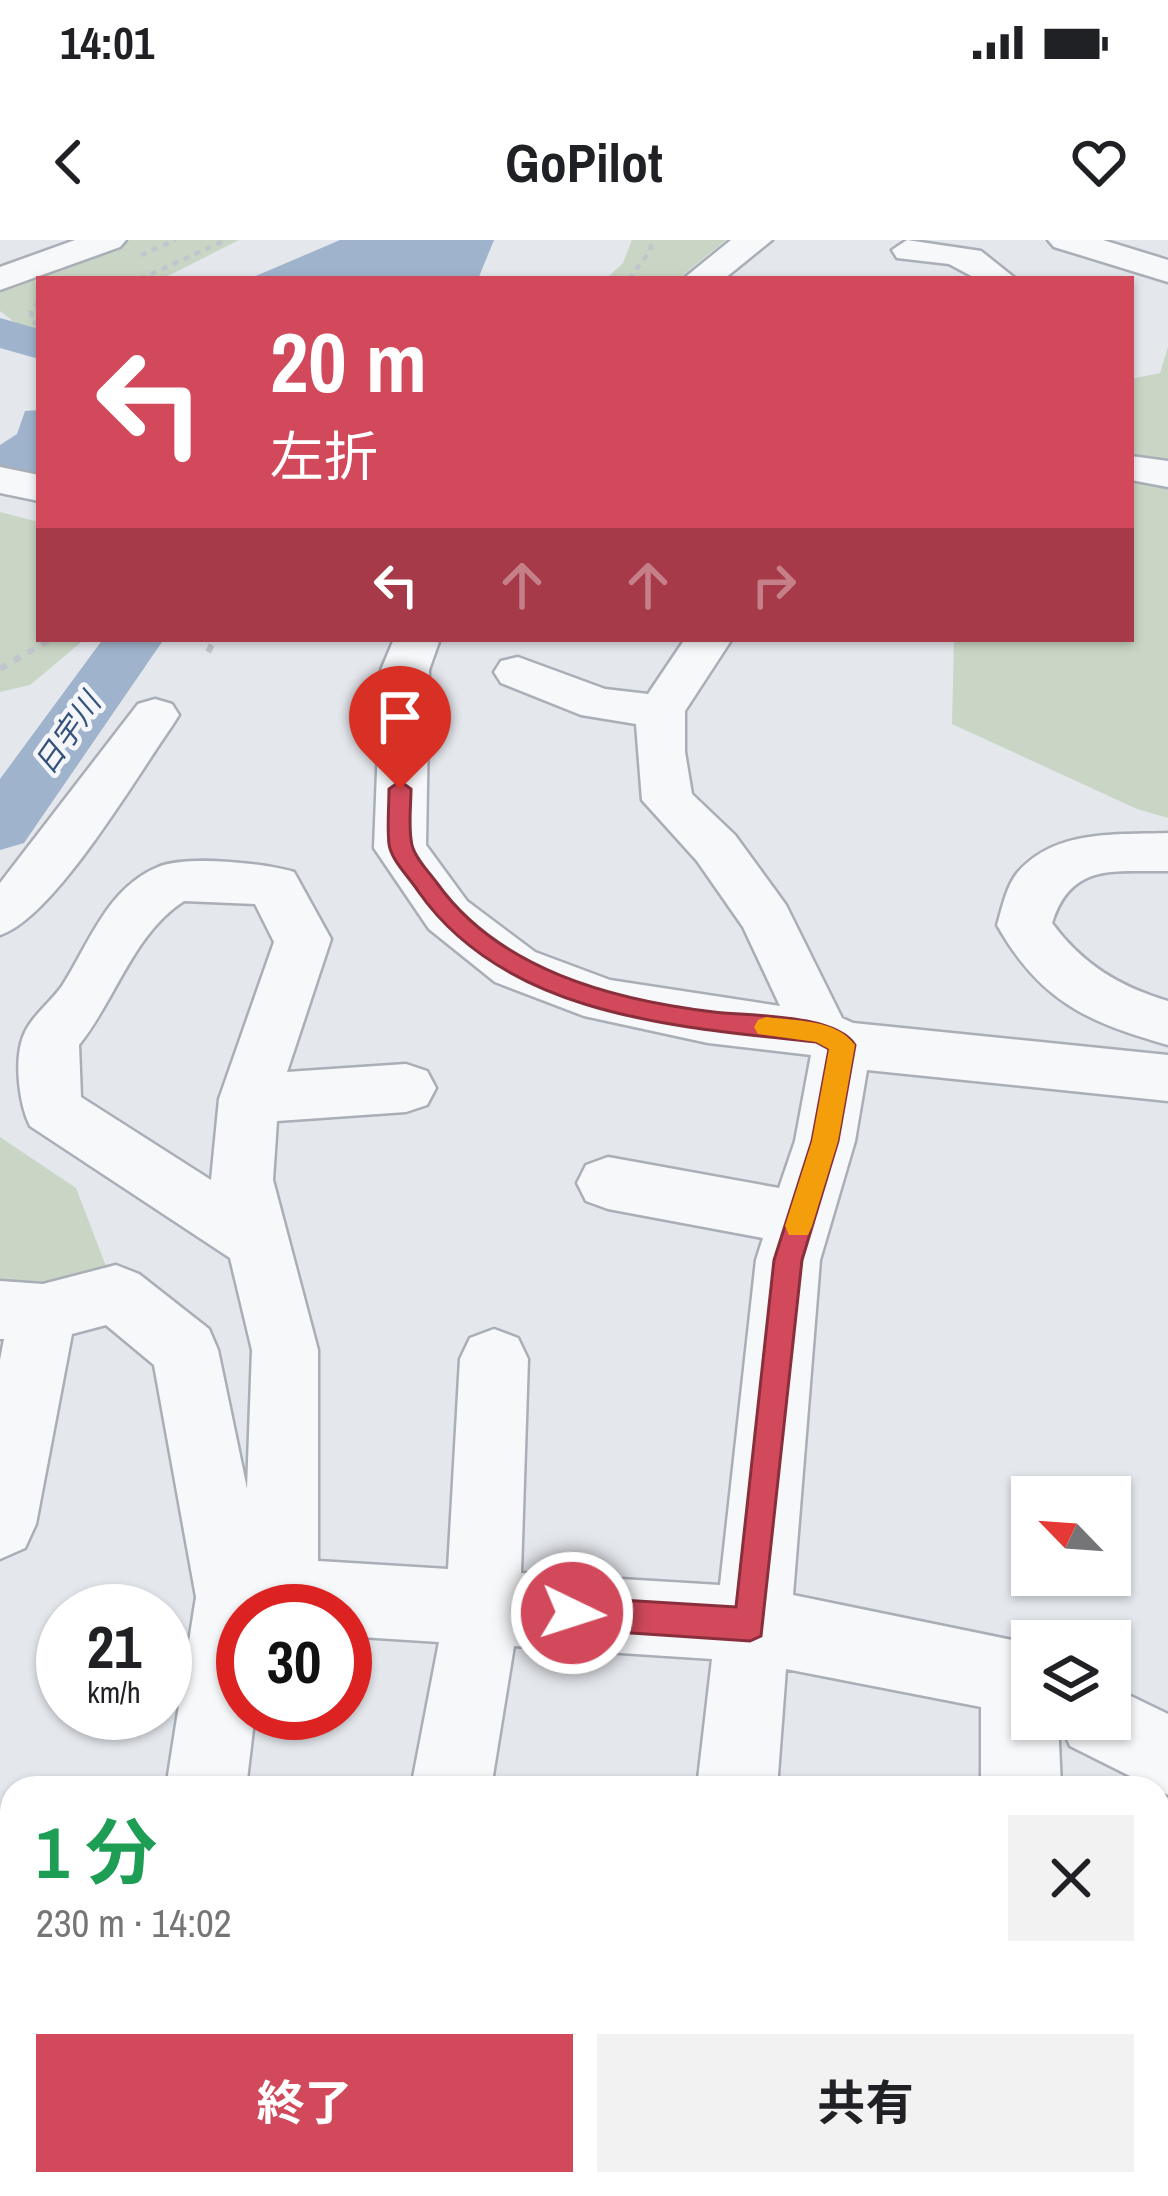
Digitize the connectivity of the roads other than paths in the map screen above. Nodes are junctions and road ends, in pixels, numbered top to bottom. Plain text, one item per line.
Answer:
1 (108, 240) edge
2 (754, 240) edge
3 (1066, 240) edge
4 (903, 254) edge
5 (1168, 271) edge
6 (705, 276) edge
7 (995, 276) edge
8 (0, 279) edge
9 (1134, 468) edge
10 (1168, 474) edge
11 (0, 480) edge
12 (36, 487) edge
13 (416, 642) edge
14 (707, 642) edge
15 (518, 672) dead end
16 (661, 711) junction
17 (155, 715) dead end
18 (1168, 852) edge
19 (0, 915) edge
20 (1168, 1023) edge
21 (831, 1039) junction
22 (1168, 1078) edge
23 (406, 1088) dead end
24 (249, 1099) junction
25 (608, 1183) dead end
26 (801, 1219) junction
27 (260, 1244) junction
28 (21, 1311) edge
29 (494, 1359) dead end
30 (0, 1524) edge
31 (253, 1584) edge
32 (258, 1584) edge
33 (372, 1602) edge
34 (483, 1607) junction
35 (750, 1624) junction
36 (1011, 1678) edge
37 (1131, 1737) edge
38 (219, 1740) edge
39 (1023, 1740) edge
40 (1168, 1756) edge
41 (209, 1776) edge
42 (453, 1776) edge
43 (738, 1776) edge
44 (1021, 1776) edge

1 - 8 street
2 - 6 street
3 - 5 street
4 - 7 street
9 - 10 street
11 - 12 street
13 - 21 street
14 - 16 street
15 - 16 street
16 - 21 street
17 - 19 street
18 - 20 street
21 - 22 street
21 - 26 street
23 - 24 street
24 - 27 street
24 - 27 street
25 - 26 street
26 - 35 street
27 - 32 street
28 - 30 street
28 - 31 street
29 - 34 street
33 - 34 street
34 - 35 street
34 - 42 street
35 - 36 street
35 - 43 street
37 - 40 street
38 - 41 street
39 - 44 street

